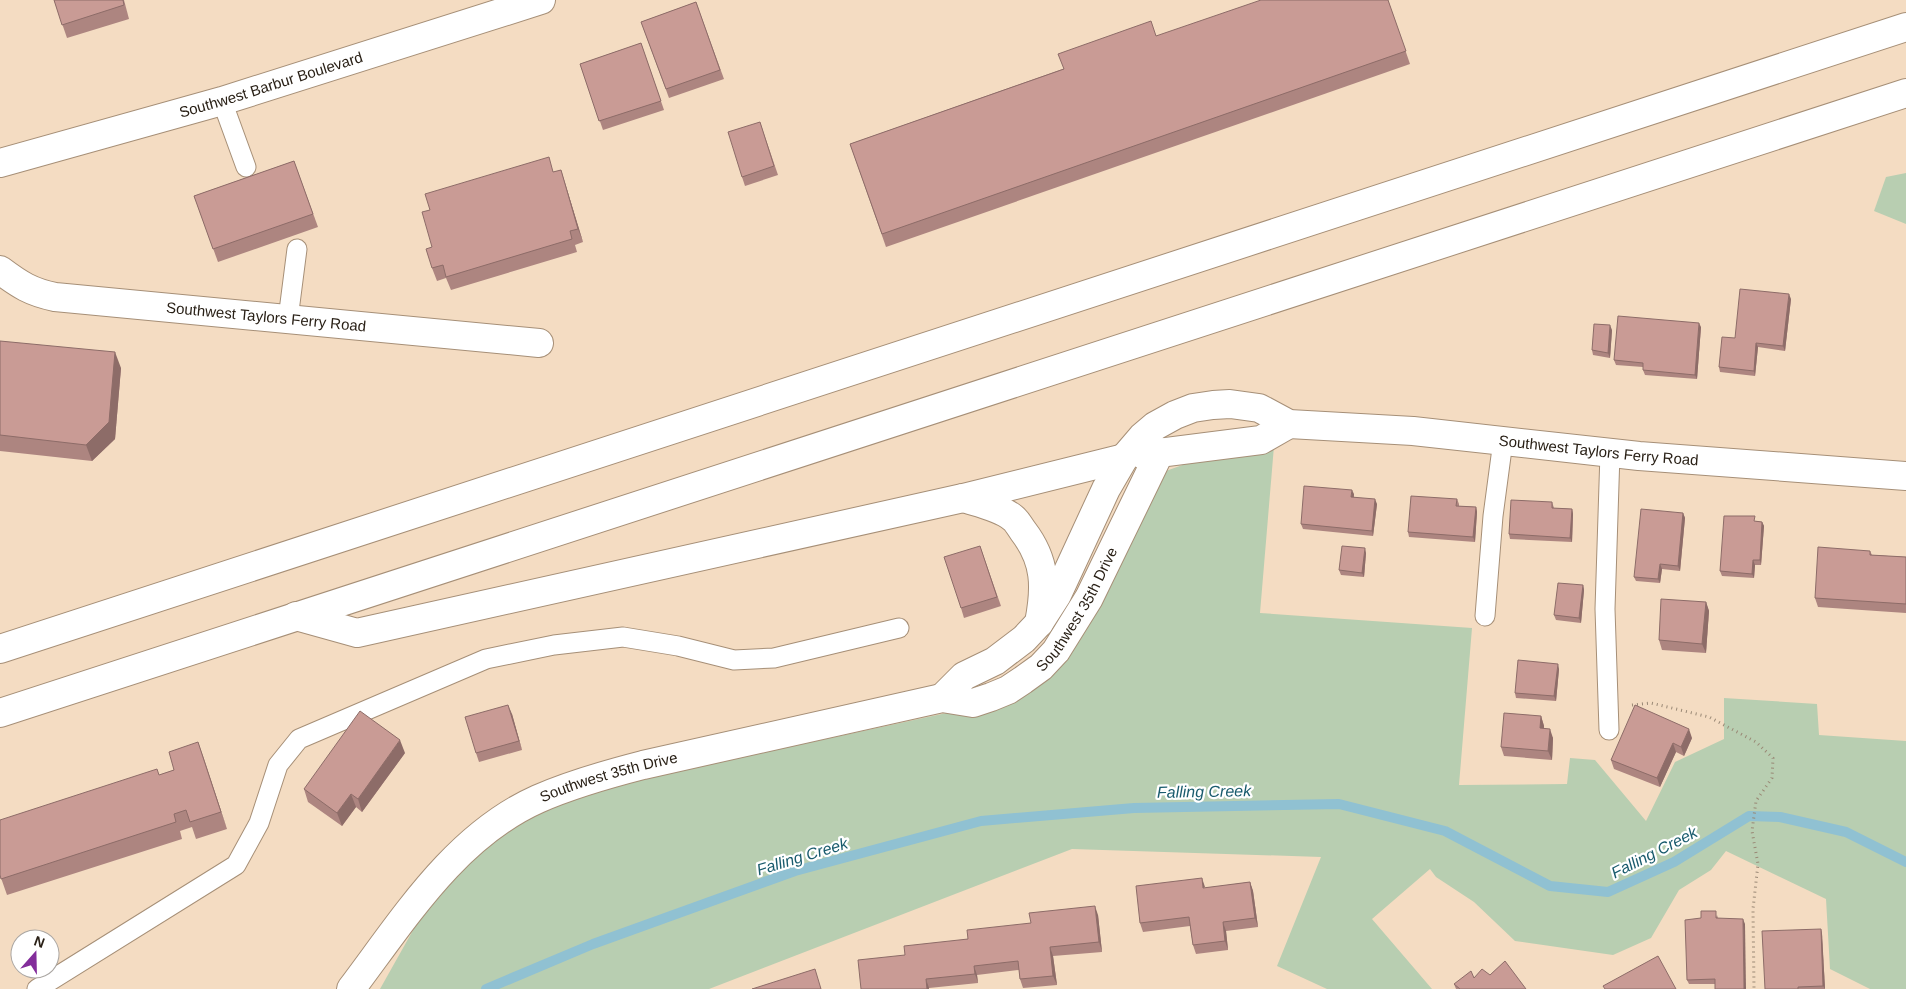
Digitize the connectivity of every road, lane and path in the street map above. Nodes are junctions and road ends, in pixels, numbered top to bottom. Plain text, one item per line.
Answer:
1 (541, 0) edge
2 (1906, 27) edge
3 (1906, 93) edge
4 (222, 100) junction
5 (0, 163) edge
6 (246, 167) dead end
7 (296, 248) dead end
8 (0, 270) edge
9 (288, 319) junction
10 (539, 343) dead end
11 (1289, 424) junction
12 (1503, 441) junction
13 (1160, 452) junction
14 (1610, 453) junction
15 (1124, 458) junction
16 (1906, 476) edge
17 (963, 498) junction
18 (296, 616) junction
19 (1485, 616) dead end
20 (1039, 623) junction
21 (899, 628) dead end
22 (0, 649) edge
23 (942, 698) junction
24 (1628, 705) dead end
25 (0, 712) edge
26 (1609, 730) dead end
27 (37, 989) edge
28 (351, 989) edge
29 (1754, 989) edge

1 - 4 main road, Southwest Barbur Boulevard
2 - 22 main road
3 - 18 main road
4 - 5 main road, Southwest Barbur Boulevard
4 - 6 lane
7 - 9 lane
8 - 9 main road, Southwest Taylors Ferry Road
9 - 10 main road, Southwest Taylors Ferry Road
11 - 12 main road, Southwest Taylors Ferry Road
11 - 13 main road
11 - 15 main road, Southwest Taylors Ferry Road
12 - 14 main road, Southwest Taylors Ferry Road
12 - 19 lane
13 - 15 main road
13 - 23 main road, Southwest 35th Drive
14 - 16 main road, Southwest Taylors Ferry Road
14 - 26 lane
15 - 17 main road
15 - 20 main road, Southwest 35th Drive
17 - 18 main road
17 - 20 main road
18 - 25 main road
20 - 23 main road, Southwest 35th Drive
21 - 27 lane
23 - 28 main road, Southwest 35th Drive
24 - 29 path

